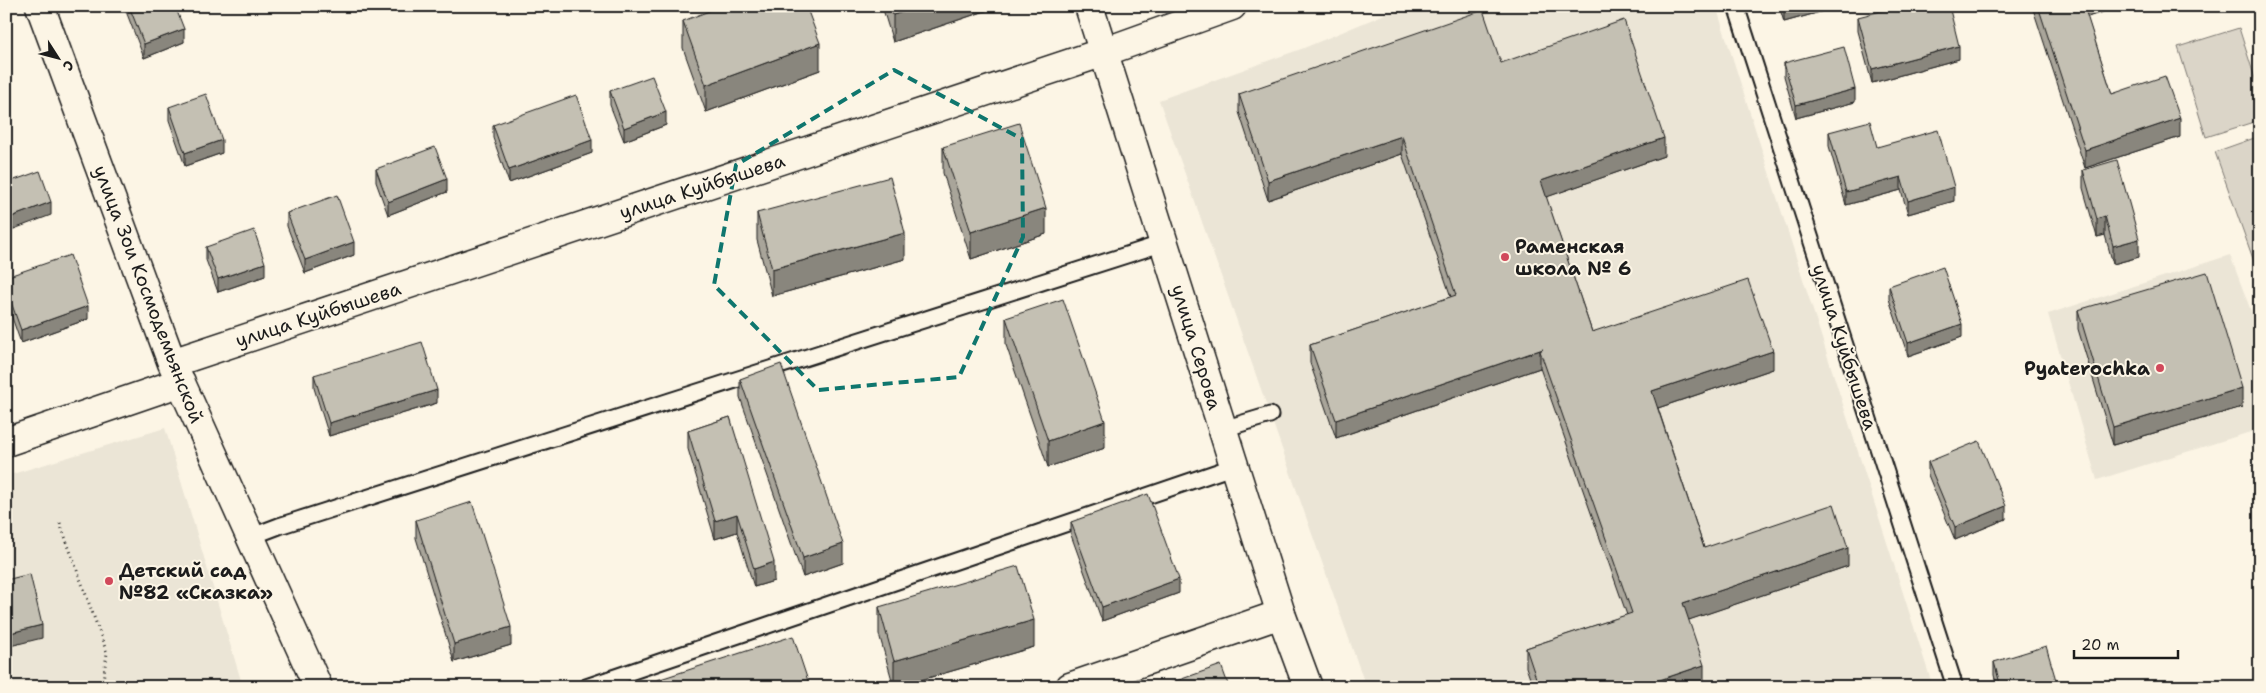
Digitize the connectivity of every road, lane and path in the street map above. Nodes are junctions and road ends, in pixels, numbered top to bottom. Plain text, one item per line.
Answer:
1 (40, 6) edge
2 (1089, 6) edge
3 (1232, 6) edge
4 (1736, 6) edge
5 (1104, 52) junction
6 (1164, 243) junction
7 (177, 372) junction
8 (1270, 415) dead end
9 (1223, 429) junction
10 (6, 442) edge
11 (1235, 466) junction
12 (60, 523) dead end
13 (250, 537) junction
14 (1281, 614) junction
15 (102, 687) edge
16 (318, 687) edge
17 (586, 687) edge
18 (1070, 687) edge
19 (1308, 687) edge
20 (1955, 687) edge

1 - 7 street, улица Зои Космодемьянской
2 - 5 street, улица Серова
3 - 5 street, улица Куйбышева
4 - 20 lane, улица Куйбышева
5 - 6 street, улица Серова
5 - 7 street, улица Куйбышева
6 - 9 street, улица Серова
6 - 13 lane
7 - 10 street, улица Куйбышева
7 - 13 street, улица Зои Космодемьянской
8 - 9 lane
9 - 11 street, улица Серова
11 - 14 street, улица Серова
11 - 17 lane
12 - 15 path
13 - 16 street, улица Зои Космодемьянской
14 - 18 street
14 - 19 street, улица Серова

